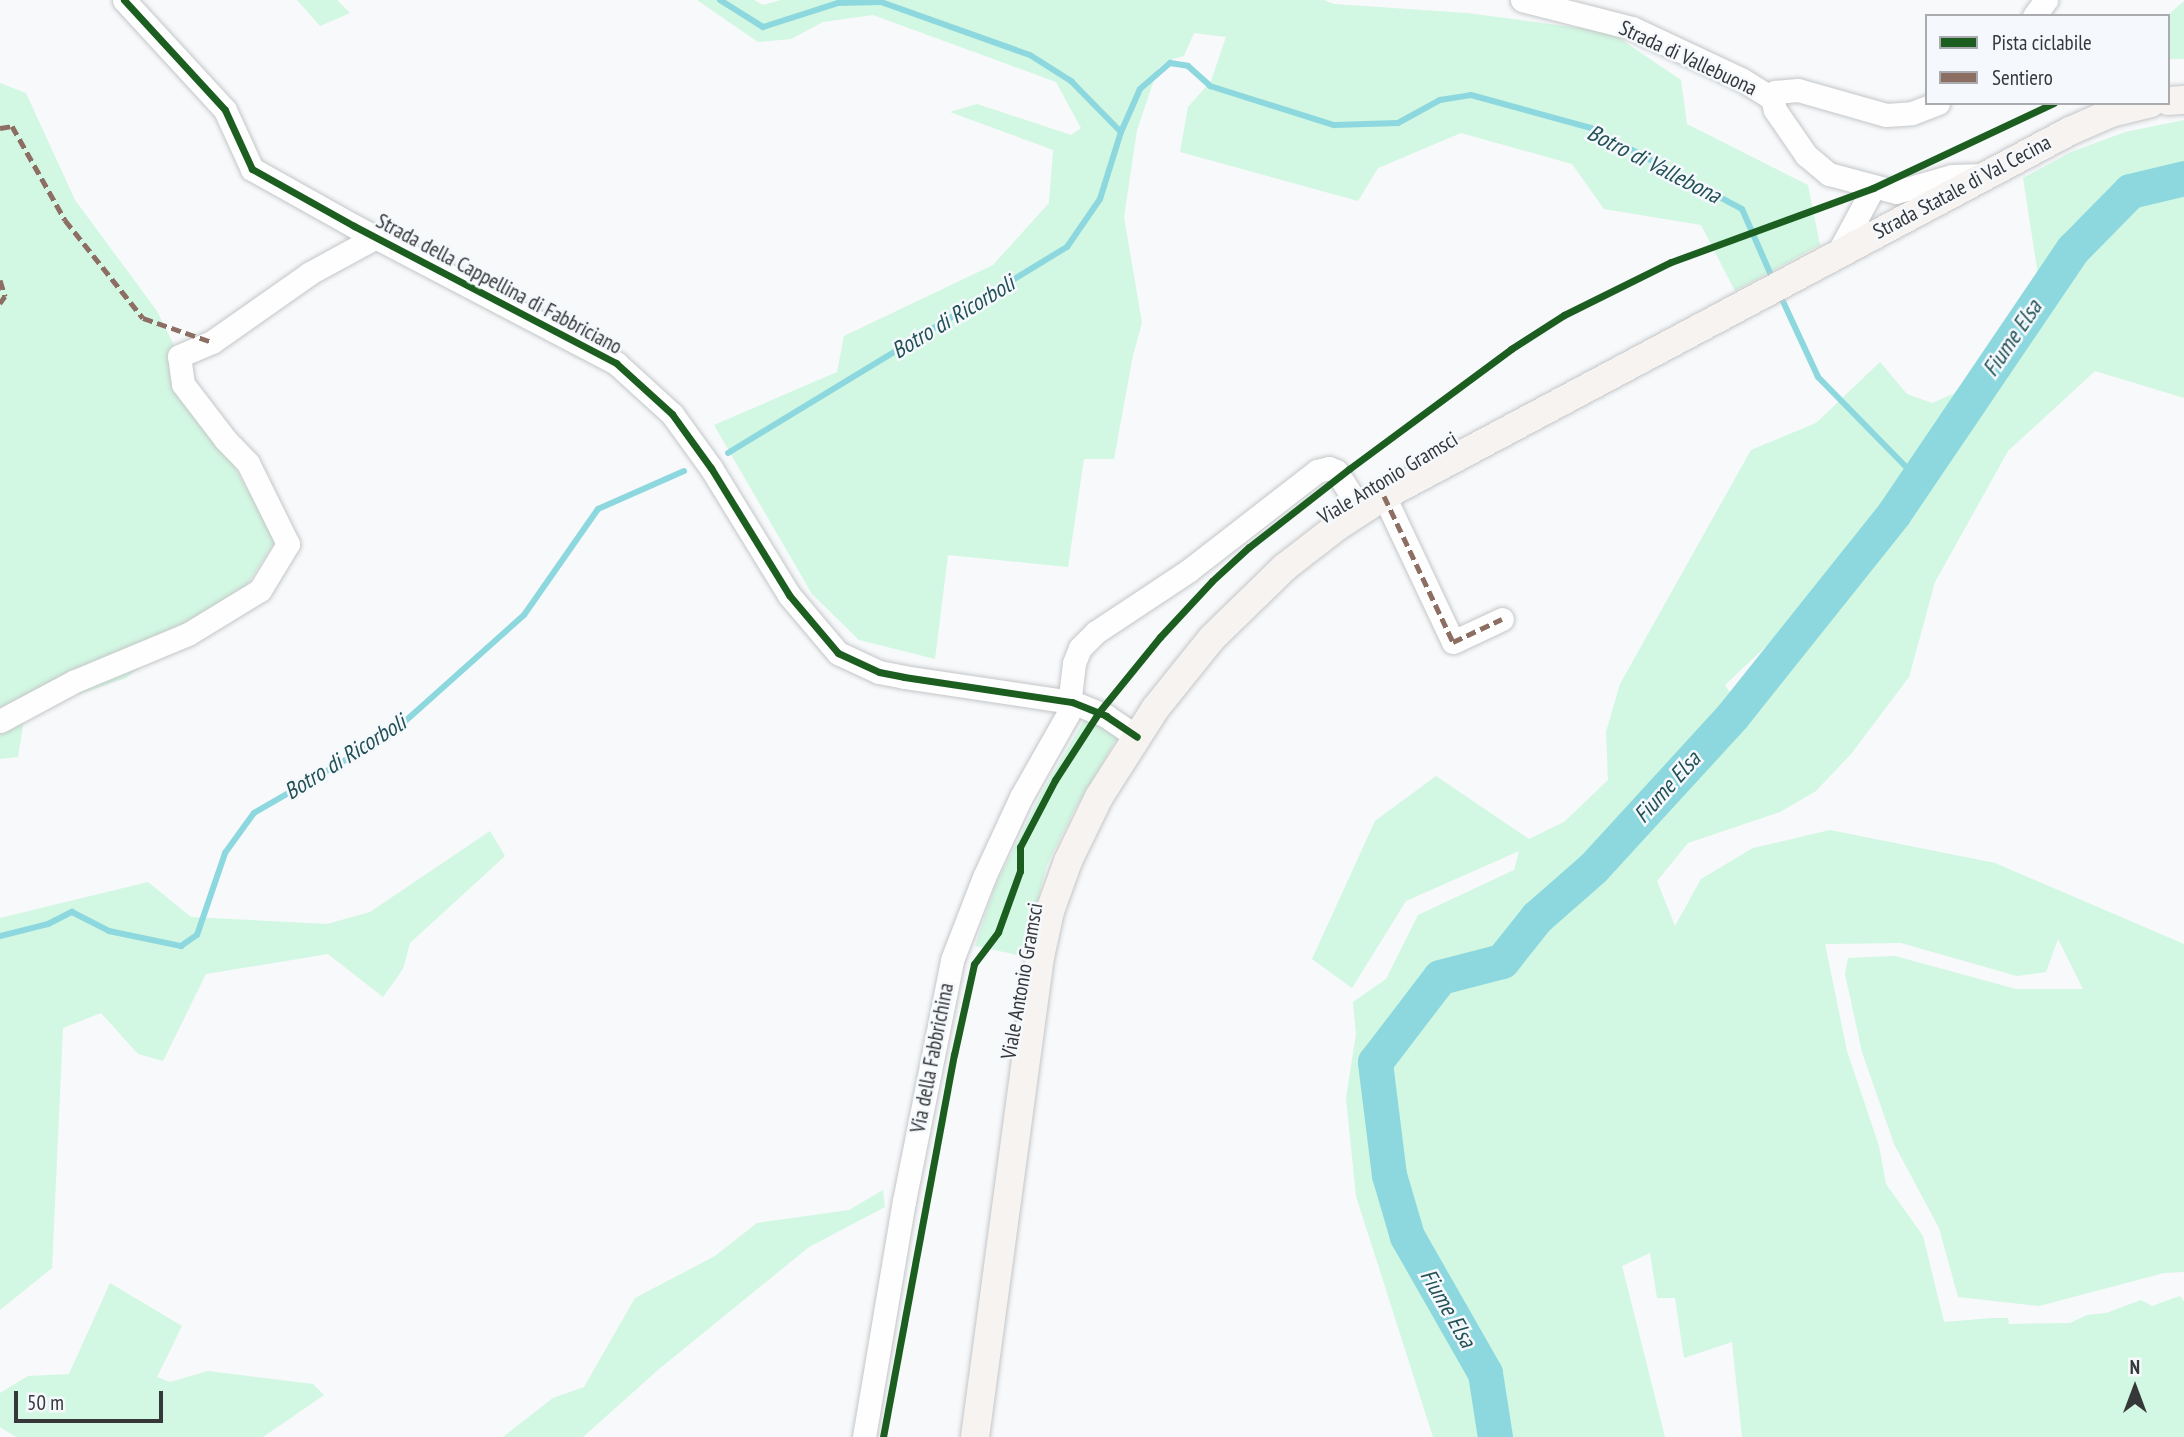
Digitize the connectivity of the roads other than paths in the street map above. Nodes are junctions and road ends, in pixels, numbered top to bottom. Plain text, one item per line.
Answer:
1 (124, 0) edge
2 (1522, 0) edge
3 (1772, 98) junction
4 (1933, 105) edge
5 (2144, 105) edge
6 (1983, 175) junction
7 (1873, 188) junction
8 (376, 237) junction
9 (1838, 253) junction
10 (1779, 285) joint
11 (1373, 503) junction
12 (1502, 619) dead end
13 (1072, 702) junction
14 (0, 721) edge
15 (1137, 737) junction
16 (864, 1437) edge
17 (975, 1437) edge

1 - 8 street, Strada della Cappellina di Fabbriciano
2 - 3 street, Strada di Vallebuona
3 - 4 street
3 - 7 street
5 - 6 main road, Strada Statale di Val Cecina
6 - 7 street
6 - 9 main road, Strada Statale di Val Cecina
7 - 9 street
8 - 13 street, Strada della Cappellina di Fabbriciano
8 - 14 street
9 - 10 main road, Strada Statale di Val Cecina
10 - 11 main road, Viale Antonio Gramsci
11 - 12 street
11 - 13 street, Via della Fabbrichina
11 - 15 main road, Viale Antonio Gramsci
13 - 15 street, Strada della Cappellina di Fabbriciano
13 - 16 street, Via della Fabbrichina
15 - 17 main road, Viale Antonio Gramsci

